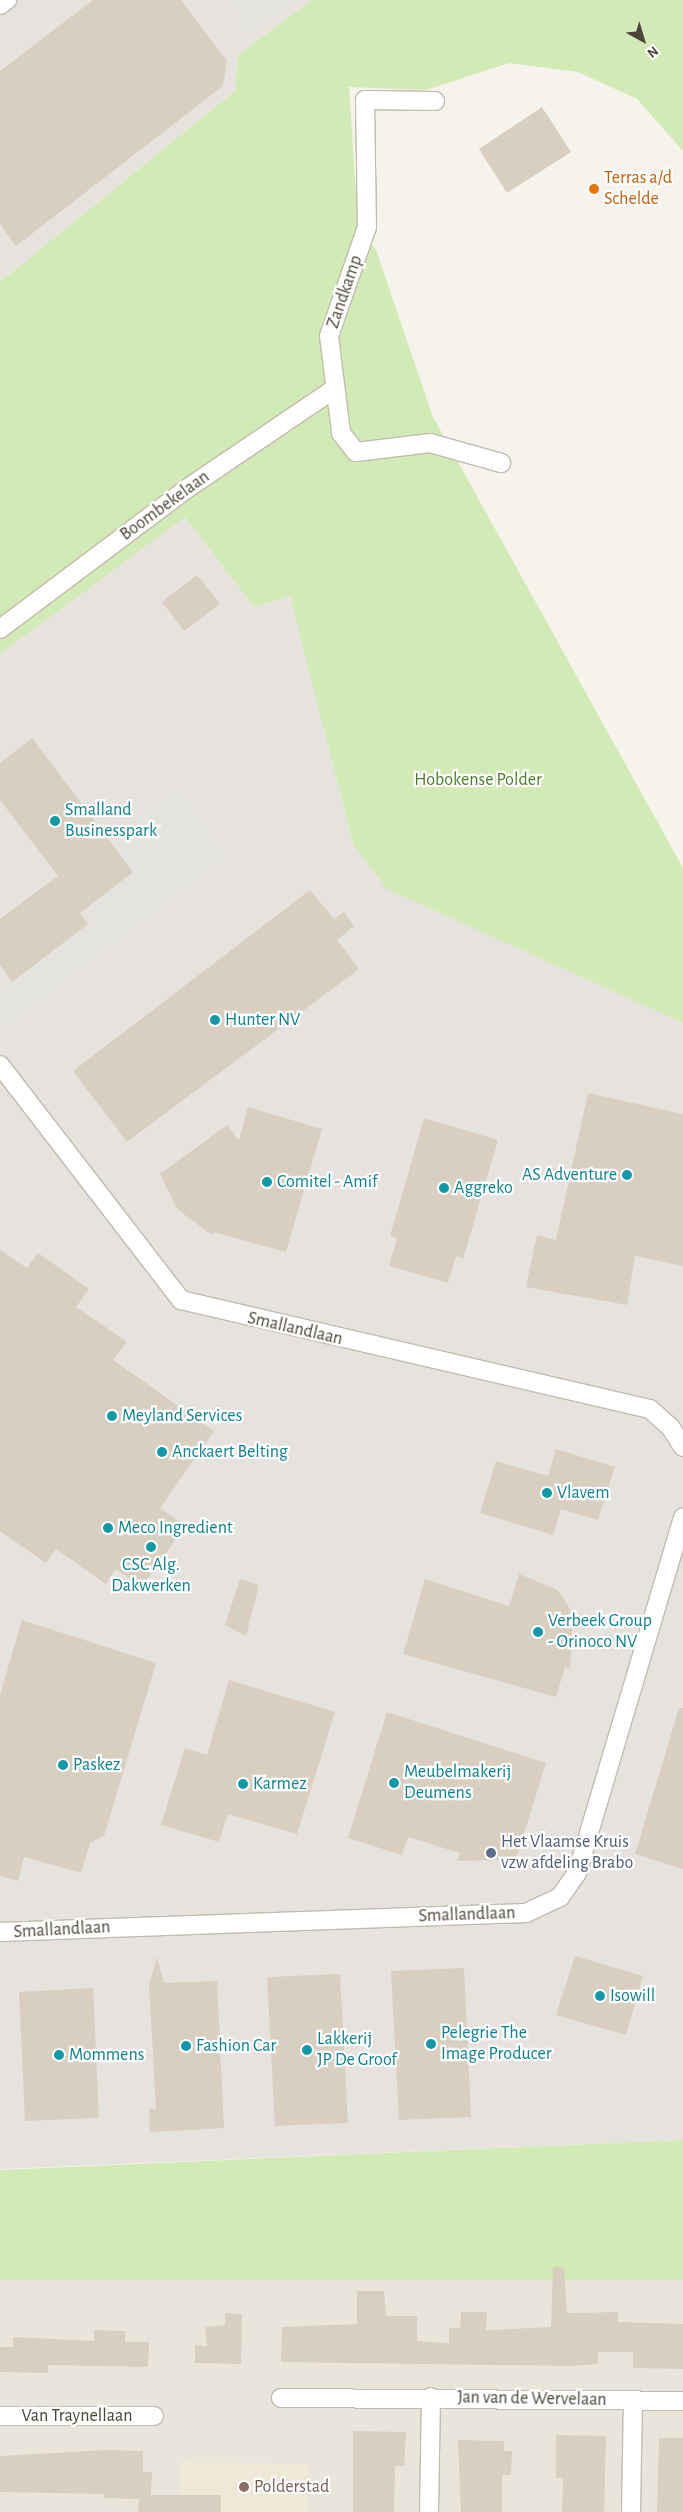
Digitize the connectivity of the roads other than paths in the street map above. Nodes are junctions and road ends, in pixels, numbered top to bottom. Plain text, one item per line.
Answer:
1 (7, 0) edge
2 (0, 6) edge
3 (435, 102) dead end
4 (334, 389) junction
5 (501, 463) dead end
6 (0, 629) edge
7 (0, 1065) edge
8 (683, 1447) edge
9 (683, 1517) edge
10 (0, 1932) edge
11 (431, 2397) junction
12 (281, 2398) dead end
13 (633, 2400) junction
14 (683, 2401) edge
15 (0, 2416) edge
16 (154, 2416) dead end
17 (429, 2512) edge
18 (631, 2512) edge

1 - 2 street
3 - 4 street, Zandkamp
4 - 5 street, Zandkamp
4 - 6 street, Boombekelaan
7 - 8 street, Smallandlaan
9 - 10 street, Smallandlaan
11 - 12 street, Jan van de Wervelaan
11 - 13 street, Jan van de Wervelaan
11 - 17 street, Jan van de Wervelaan
13 - 14 street, Jan van de Wervelaan
13 - 18 street, Jan van de Wervelaan
15 - 16 street, Van Traynellaan

